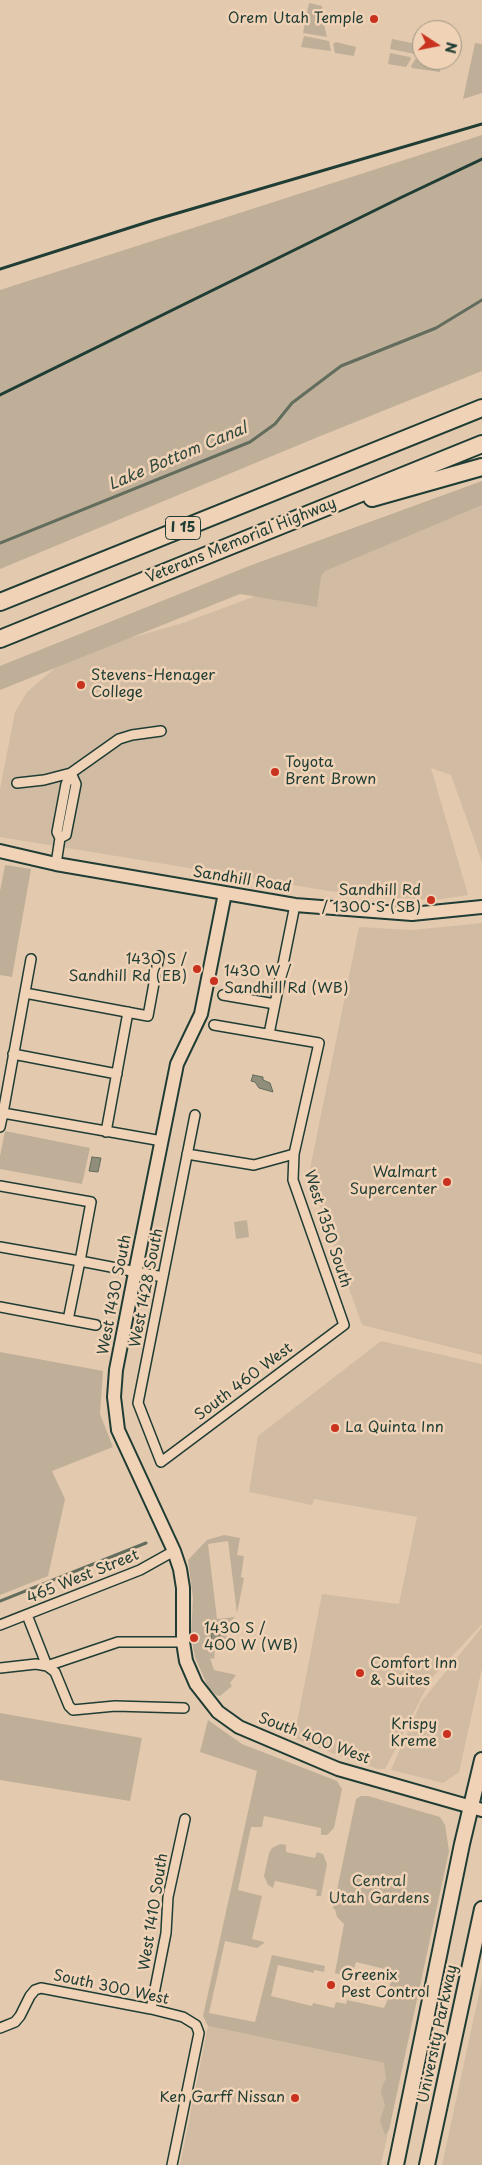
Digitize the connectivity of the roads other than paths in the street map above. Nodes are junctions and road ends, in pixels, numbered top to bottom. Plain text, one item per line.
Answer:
1 (482, 396) edge
2 (482, 408) edge
3 (482, 444) edge
4 (367, 454) junction
5 (482, 467) edge
6 (302, 517) junction
7 (0, 602) edge
8 (0, 639) edge
9 (161, 731) dead end
10 (71, 773) junction
11 (18, 783) dead end
12 (0, 851) edge
13 (56, 864) junction
14 (224, 894) junction
15 (295, 905) junction
16 (482, 907) edge
17 (160, 956) dead end
18 (31, 959) dead end
19 (25, 993) junction
20 (223, 995) dead end
21 (275, 1004) junction
22 (128, 1012) junction
23 (214, 1025) dead end
24 (269, 1034) junction
25 (13, 1054) junction
26 (117, 1074) junction
27 (2, 1113) junction
28 (195, 1115) dead end
29 (0, 1127) edge
30 (106, 1132) junction
31 (162, 1141) junction
32 (187, 1154) junction
33 (294, 1154) junction
34 (0, 1186) edge
35 (0, 1247) edge
36 (80, 1261) junction
37 (135, 1273) junction
38 (163, 1277) junction
39 (0, 1307) edge
40 (68, 1320) junction
41 (96, 1325) dead end
42 (344, 1325) joint
43 (161, 1462) joint
44 (174, 1551) junction
45 (27, 1615) junction
46 (0, 1625) edge
47 (183, 1642) junction
48 (48, 1666) junction
49 (0, 1668) edge
50 (203, 1695) joint
51 (184, 1708) dead end
52 (482, 1760) edge
53 (477, 1808) edge
54 (185, 1819) dead end
55 (482, 1909) edge
56 (151, 2009) junction
57 (0, 2028) edge
58 (172, 2165) edge
59 (396, 2165) edge
60 (427, 2165) edge

1 - 4 highway
2 - 4 highway, I 15
3 - 6 highway, Veterans Memorial Highway / I 15
4 - 7 highway, I 15
5 - 6 highway
6 - 8 highway, Veterans Memorial Highway / I 15
9 - 10 street
10 - 11 street
10 - 13 street
12 - 13 street, Sandhill Road
13 - 14 street, Sandhill Road
14 - 15 street, Sandhill Road
14 - 31 street, West 1430 South
15 - 16 street, Sandhill Road
15 - 21 street
17 - 22 street
18 - 19 street
19 - 22 street
19 - 25 street
20 - 21 street
21 - 24 street
22 - 26 street
23 - 24 street
24 - 33 street, West 1350 South
25 - 26 street
25 - 27 street
26 - 30 street
27 - 29 street
27 - 30 street
28 - 32 street, West 1428 South
30 - 31 street
31 - 37 street, West 1430 South
32 - 33 street
32 - 38 street, West 1428 South
33 - 42 street, West 1350 South
34 - 36 street
35 - 36 street
36 - 37 street
36 - 40 street
37 - 38 street
37 - 44 street, West 1430 South
38 - 43 street, West 1428 South
39 - 40 street
40 - 41 street
42 - 43 street, South 460 West
44 - 45 street, 465 West Street
44 - 47 street, West 1430 South
45 - 46 street, 465 West Street
45 - 48 street
47 - 48 street
47 - 50 street, West 1430 South
48 - 49 street
48 - 51 street
50 - 53 street, South 400 West
52 - 53 main road, University Parkway
53 - 59 main road, University Parkway
54 - 56 street, West 1410 South
55 - 60 main road, University Parkway
56 - 57 street, South 300 West
56 - 58 street, South 300 West

